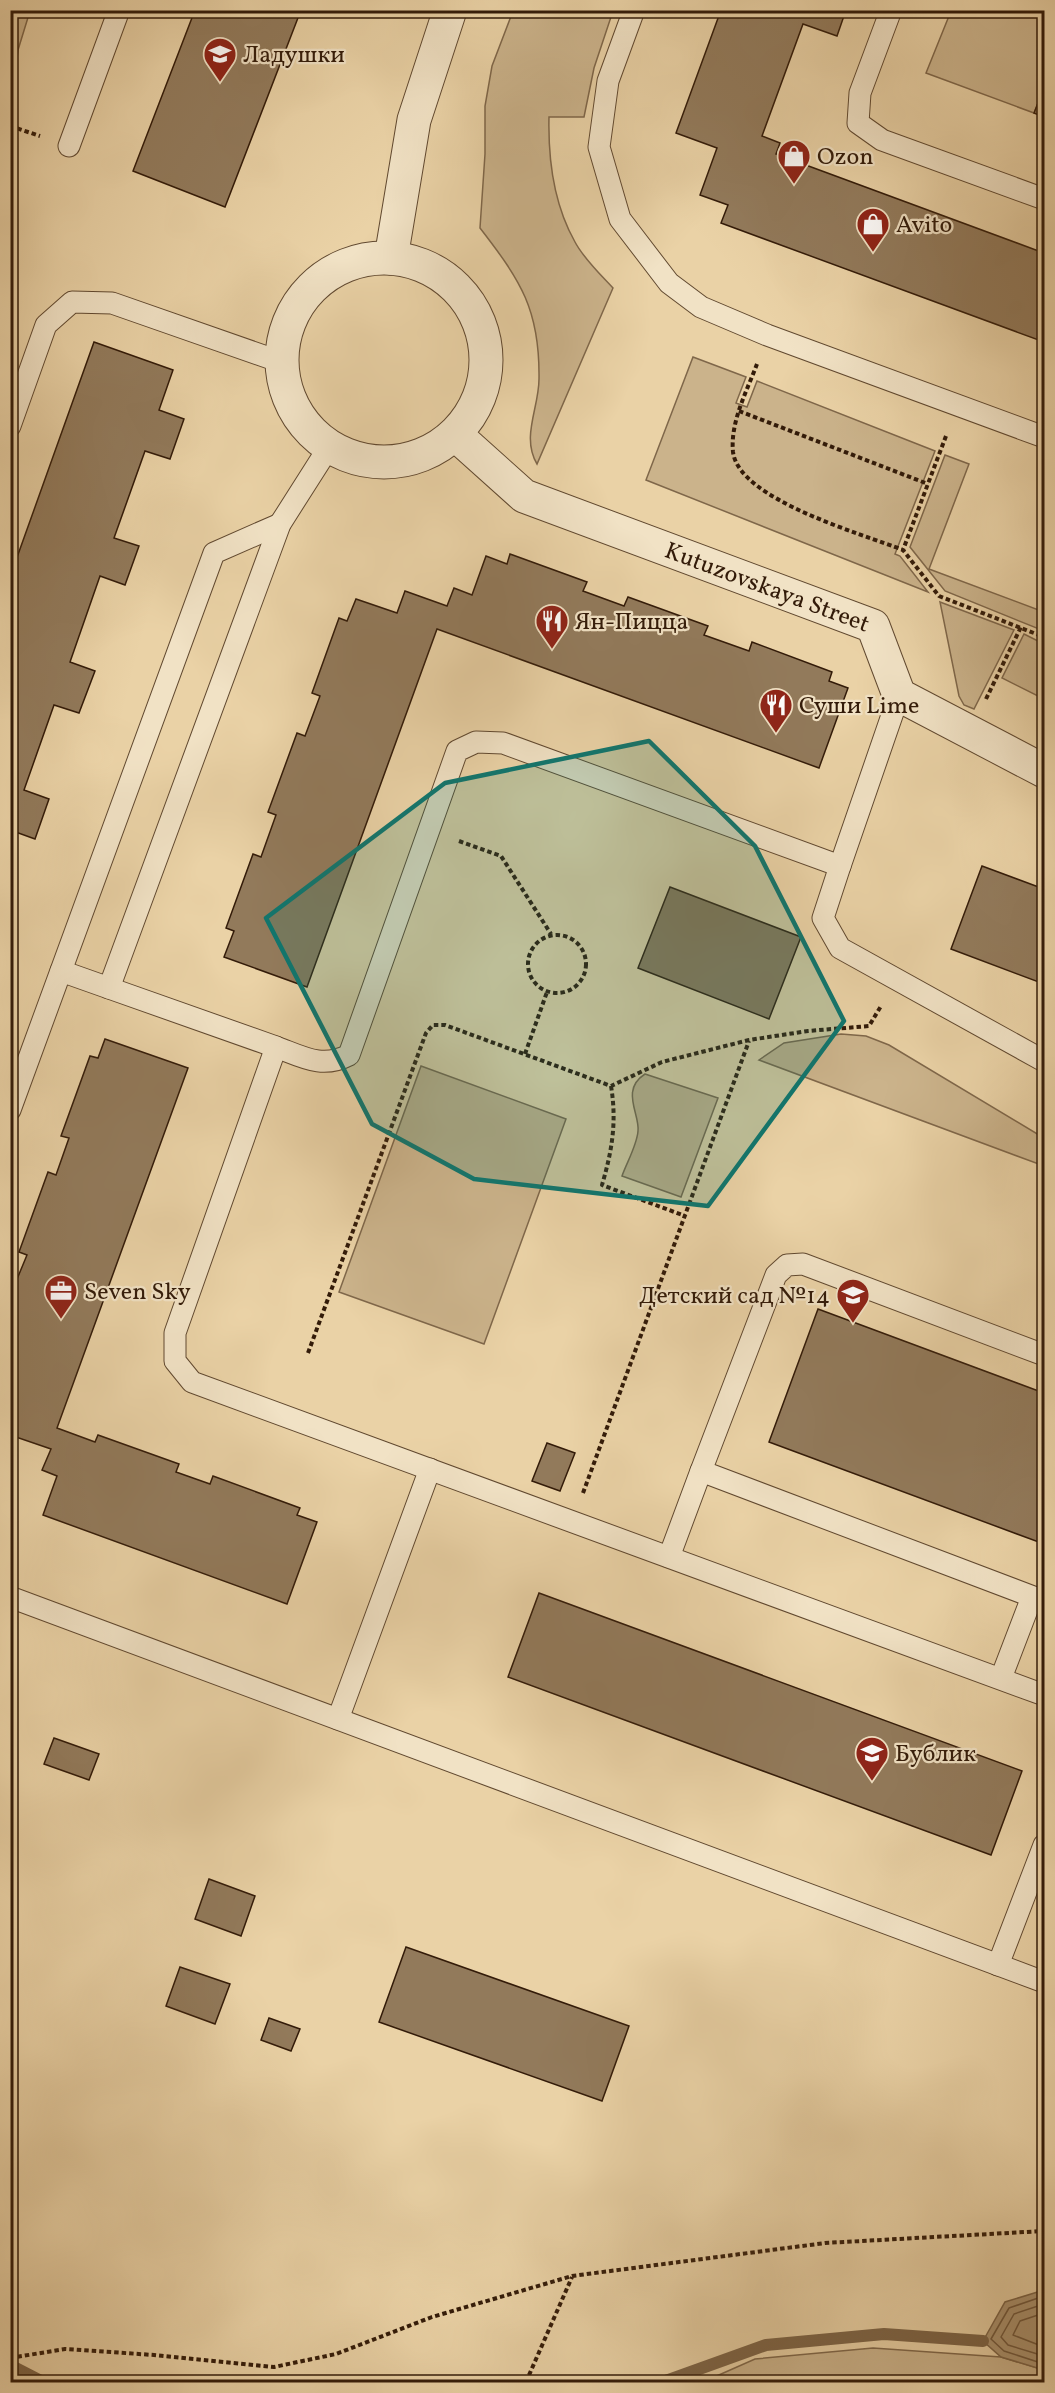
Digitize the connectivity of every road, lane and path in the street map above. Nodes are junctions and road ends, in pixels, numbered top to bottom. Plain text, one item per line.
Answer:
1 (119, 10) edge
2 (450, 10) edge
3 (634, 10) edge
4 (891, 10) edge
5 (16, 128) dead end
6 (10, 129) edge
7 (69, 146) dead end
8 (1044, 199) edge
9 (391, 258) junction
10 (767, 335) junction
11 (282, 362) junction
12 (957, 406) junction
13 (739, 411) junction
14 (10, 426) edge
15 (456, 435) junction
16 (1044, 437) edge
17 (329, 447) junction
18 (928, 484) junction
19 (280, 524) junction
20 (903, 550) junction
21 (1022, 627) junction
22 (1044, 637) edge
23 (899, 695) junction
24 (970, 731) junction
25 (1044, 771) edge
26 (429, 830) junction
27 (840, 866) junction
28 (551, 934) junction
29 (61, 971) junction
30 (109, 988) junction
31 (547, 992) junction
32 (869, 1026) dead end
33 (750, 1040) junction
34 (276, 1047) junction
35 (525, 1054) junction
36 (1044, 1061) edge
37 (15, 1080) edge
38 (610, 1086) junction
39 (10, 1110) edge
40 (685, 1216) junction
41 (308, 1353) dead end
42 (1044, 1355) edge
43 (430, 1469) junction
44 (701, 1471) junction
45 (572, 1521) junction
46 (669, 1557) junction
47 (10, 1597) edge
48 (1038, 1599) edge
49 (1001, 1678) junction
50 (1044, 1695) edge
51 (338, 1719) junction
52 (1044, 1845) edge
53 (998, 1965) junction
54 (1044, 1982) edge
55 (1044, 2231) edge
56 (572, 2276) junction
57 (10, 2358) edge
58 (526, 2382) edge

1 - 7 lane
2 - 9 street
3 - 10 lane
4 - 8 lane
5 - 6 path
9 - 11 street
9 - 15 street
10 - 12 lane
10 - 13 path
11 - 14 lane
11 - 17 street
12 - 16 lane
12 - 18 path
13 - 18 path
13 - 20 path
15 - 17 street
15 - 23 street, Kutuzovskaya Street
17 - 19 lane
18 - 20 path
19 - 29 lane
19 - 30 lane
20 - 21 path
21 - 22 path
21 - 24 path
23 - 24 street
23 - 27 lane
24 - 25 street
26 - 27 lane
26 - 28 path
26 - 34 lane
27 - 36 lane
28 - 31 path
28 - 31 path
29 - 30 lane
29 - 37 lane
30 - 34 lane
31 - 35 path
32 - 33 path
33 - 38 path
33 - 40 path
34 - 43 lane
35 - 38 path
35 - 41 path
37 - 39 lane
38 - 40 path
40 - 45 path
42 - 44 lane
43 - 45 lane
43 - 51 lane
44 - 46 lane
44 - 48 lane
45 - 46 lane
46 - 49 lane
47 - 51 lane
48 - 49 lane
49 - 50 lane
51 - 53 lane
52 - 53 lane
53 - 54 lane
55 - 56 path
56 - 57 path
56 - 58 path

